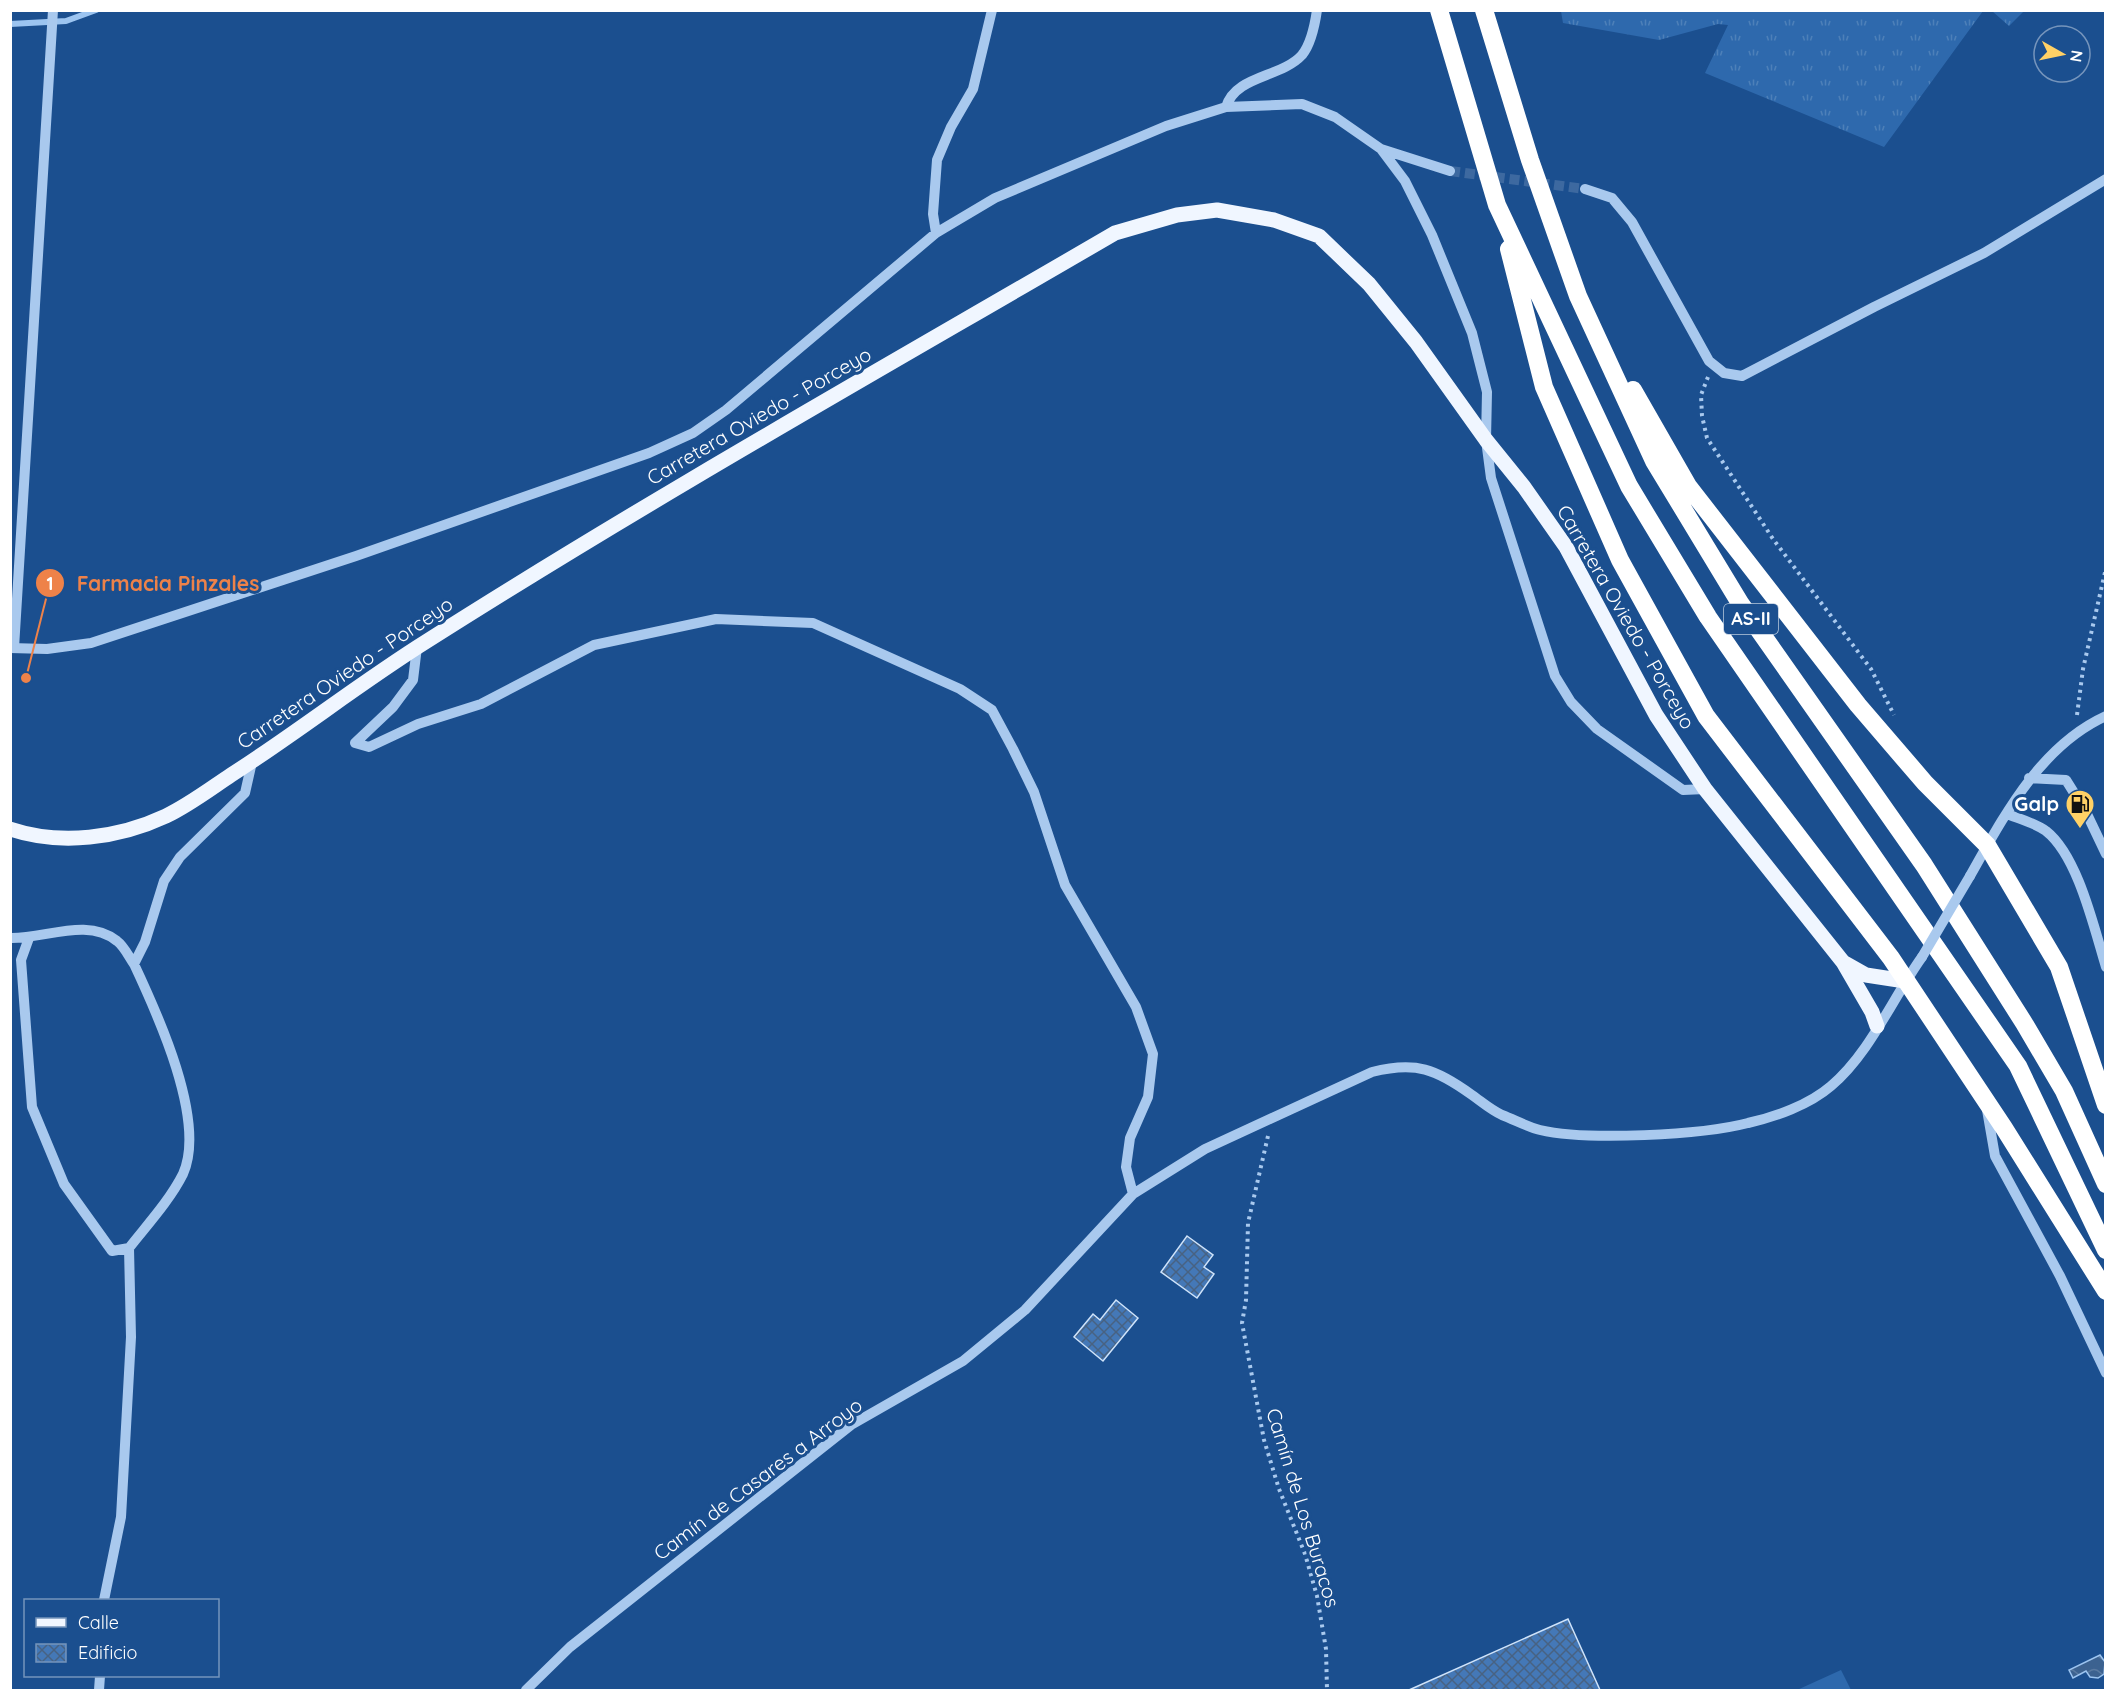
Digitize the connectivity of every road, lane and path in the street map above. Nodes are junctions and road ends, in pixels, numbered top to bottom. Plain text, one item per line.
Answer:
1 (53, 10) edge
2 (992, 10) edge
3 (1317, 10) edge
4 (1439, 10) edge
5 (1484, 10) edge
6 (1226, 107) junction
7 (1381, 149) junction
8 (1450, 171) tunnel mouth
9 (2106, 179) edge
10 (1585, 189) tunnel mouth
11 (1497, 205) junction
12 (936, 233) junction
13 (1578, 296) junction
14 (1712, 364) junction
15 (1486, 440) junction
16 (2106, 568) edge
17 (417, 647) junction
18 (12, 648) edge
19 (2106, 716) edge
20 (1895, 718) dead end
21 (2074, 734) junction
22 (252, 762) junction
23 (2029, 778) junction
24 (1705, 789) junction
25 (2007, 814) junction
26 (10, 829) edge
27 (1987, 845) junction
28 (2106, 854) edge
29 (2092, 920) junction
30 (2106, 934) edge
31 (10, 938) edge
32 (29, 938) junction
33 (1843, 962) junction
34 (134, 964) junction
35 (2106, 967) edge
36 (1905, 981) junction
37 (1877, 1026) junction
38 (1986, 1101) junction
39 (2106, 1105) edge
40 (1264, 1122) junction
41 (2106, 1184) edge
42 (1133, 1194) junction
43 (129, 1248) junction
44 (2106, 1250) edge
45 (2106, 1291) edge
46 (2106, 1373) edge
47 (104, 1599) edge
48 (526, 1690) edge
49 (1327, 1690) edge

1 - 18 street
2 - 12 street
3 - 6 street
4 - 11 highway, AS-II
5 - 13 highway, AS-II
6 - 7 street
6 - 12 street
7 - 8 street
7 - 15 street
9 - 14 street
10 - 14 street
11 - 36 highway
11 - 44 highway, AS-II
12 - 18 street
13 - 27 highway
13 - 41 highway, AS-II
14 - 20 path
15 - 17 main road, Carretera Oviedo - Porceyo
15 - 24 main road, Carretera Oviedo - Porceyo
15 - 24 street, Carretera Oviedo - Porceyo
16 - 21 path
17 - 22 main road, Carretera Oviedo - Porceyo
17 - 42 street
19 - 21 street, Camín de Casares a Arroyo
21 - 23 street, Camín de Casares a Arroyo
22 - 26 main road, Carretera Oviedo - Porceyo
22 - 34 street
23 - 25 street, Camín de Casares a Arroyo
23 - 28 street
24 - 33 main road, Carretera Oviedo - Porceyo
25 - 27 street, Camín de Casares a Arroyo
25 - 29 street
27 - 36 street, Camín de Casares a Arroyo, bridge
27 - 39 highway
29 - 30 street
29 - 35 street
31 - 32 street
32 - 34 street
32 - 43 street
33 - 36 main road, Carretera Oviedo - Porceyo
33 - 37 main road, Carretera Oviedo - Porceyo
34 - 43 street
36 - 37 street, Camín de Casares a Arroyo
36 - 38 highway
37 - 40 street, Camín de Casares a Arroyo
38 - 45 highway
38 - 46 street
40 - 42 street, Camín de Casares a Arroyo
40 - 49 path, Camín de Los Buracos
42 - 48 street, Camín de Casares a Arroyo
43 - 47 street

